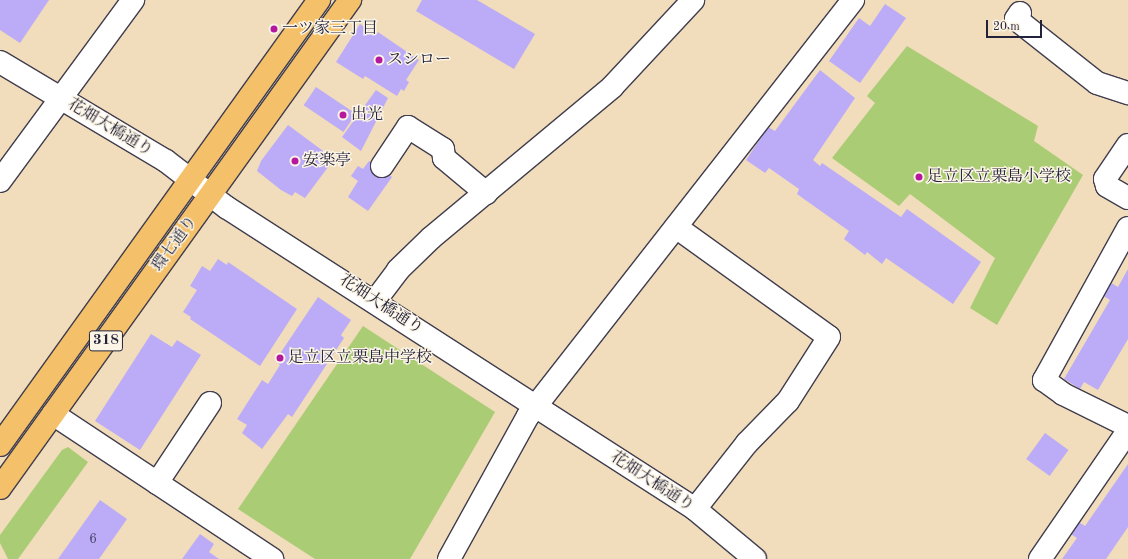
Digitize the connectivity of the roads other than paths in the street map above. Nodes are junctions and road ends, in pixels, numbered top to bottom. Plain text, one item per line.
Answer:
1 (133, 0) edge
2 (319, 0) edge
3 (350, 0) edge
4 (693, 0) edge
5 (853, 0) edge
6 (1020, 13) dead end
7 (0, 62) edge
8 (1128, 93) edge
9 (60, 97) junction
10 (1128, 145) edge
11 (382, 166) dead end
12 (192, 180) junction
13 (0, 181) edge
14 (211, 193) junction
15 (486, 194) junction
16 (1128, 198) edge
17 (676, 227) junction
18 (1128, 228) edge
19 (375, 301) junction
20 (210, 404) dead end
21 (536, 407) junction
22 (53, 414) junction
23 (1128, 426) edge
24 (1128, 431) edge
25 (0, 445) edge
26 (157, 483) junction
27 (0, 488) edge
28 (695, 509) junction
29 (272, 559) edge
30 (449, 559) edge
31 (755, 559) edge
32 (1040, 559) edge

1 - 9 street
2 - 12 main road, 環七通り / 318
3 - 14 main road, 環七通り / 318
4 - 15 street
5 - 17 street
6 - 8 street
7 - 9 street, 花畑大橋通り
9 - 12 street, 花畑大橋通り
9 - 13 street
10 - 16 street
11 - 15 street
12 - 14 street, 花畑大橋通り
12 - 25 main road, 環七通り / 318
14 - 19 street, 花畑大橋通り
14 - 22 main road, 環七通り / 318
15 - 19 street
17 - 21 street
17 - 28 street
18 - 23 street
19 - 21 street, 花畑大橋通り
20 - 26 street
21 - 28 street, 花畑大橋通り
21 - 30 street
22 - 26 street
22 - 27 main road, 環七通り / 318
24 - 32 street
26 - 29 street
28 - 31 street, 花畑大橋通り

